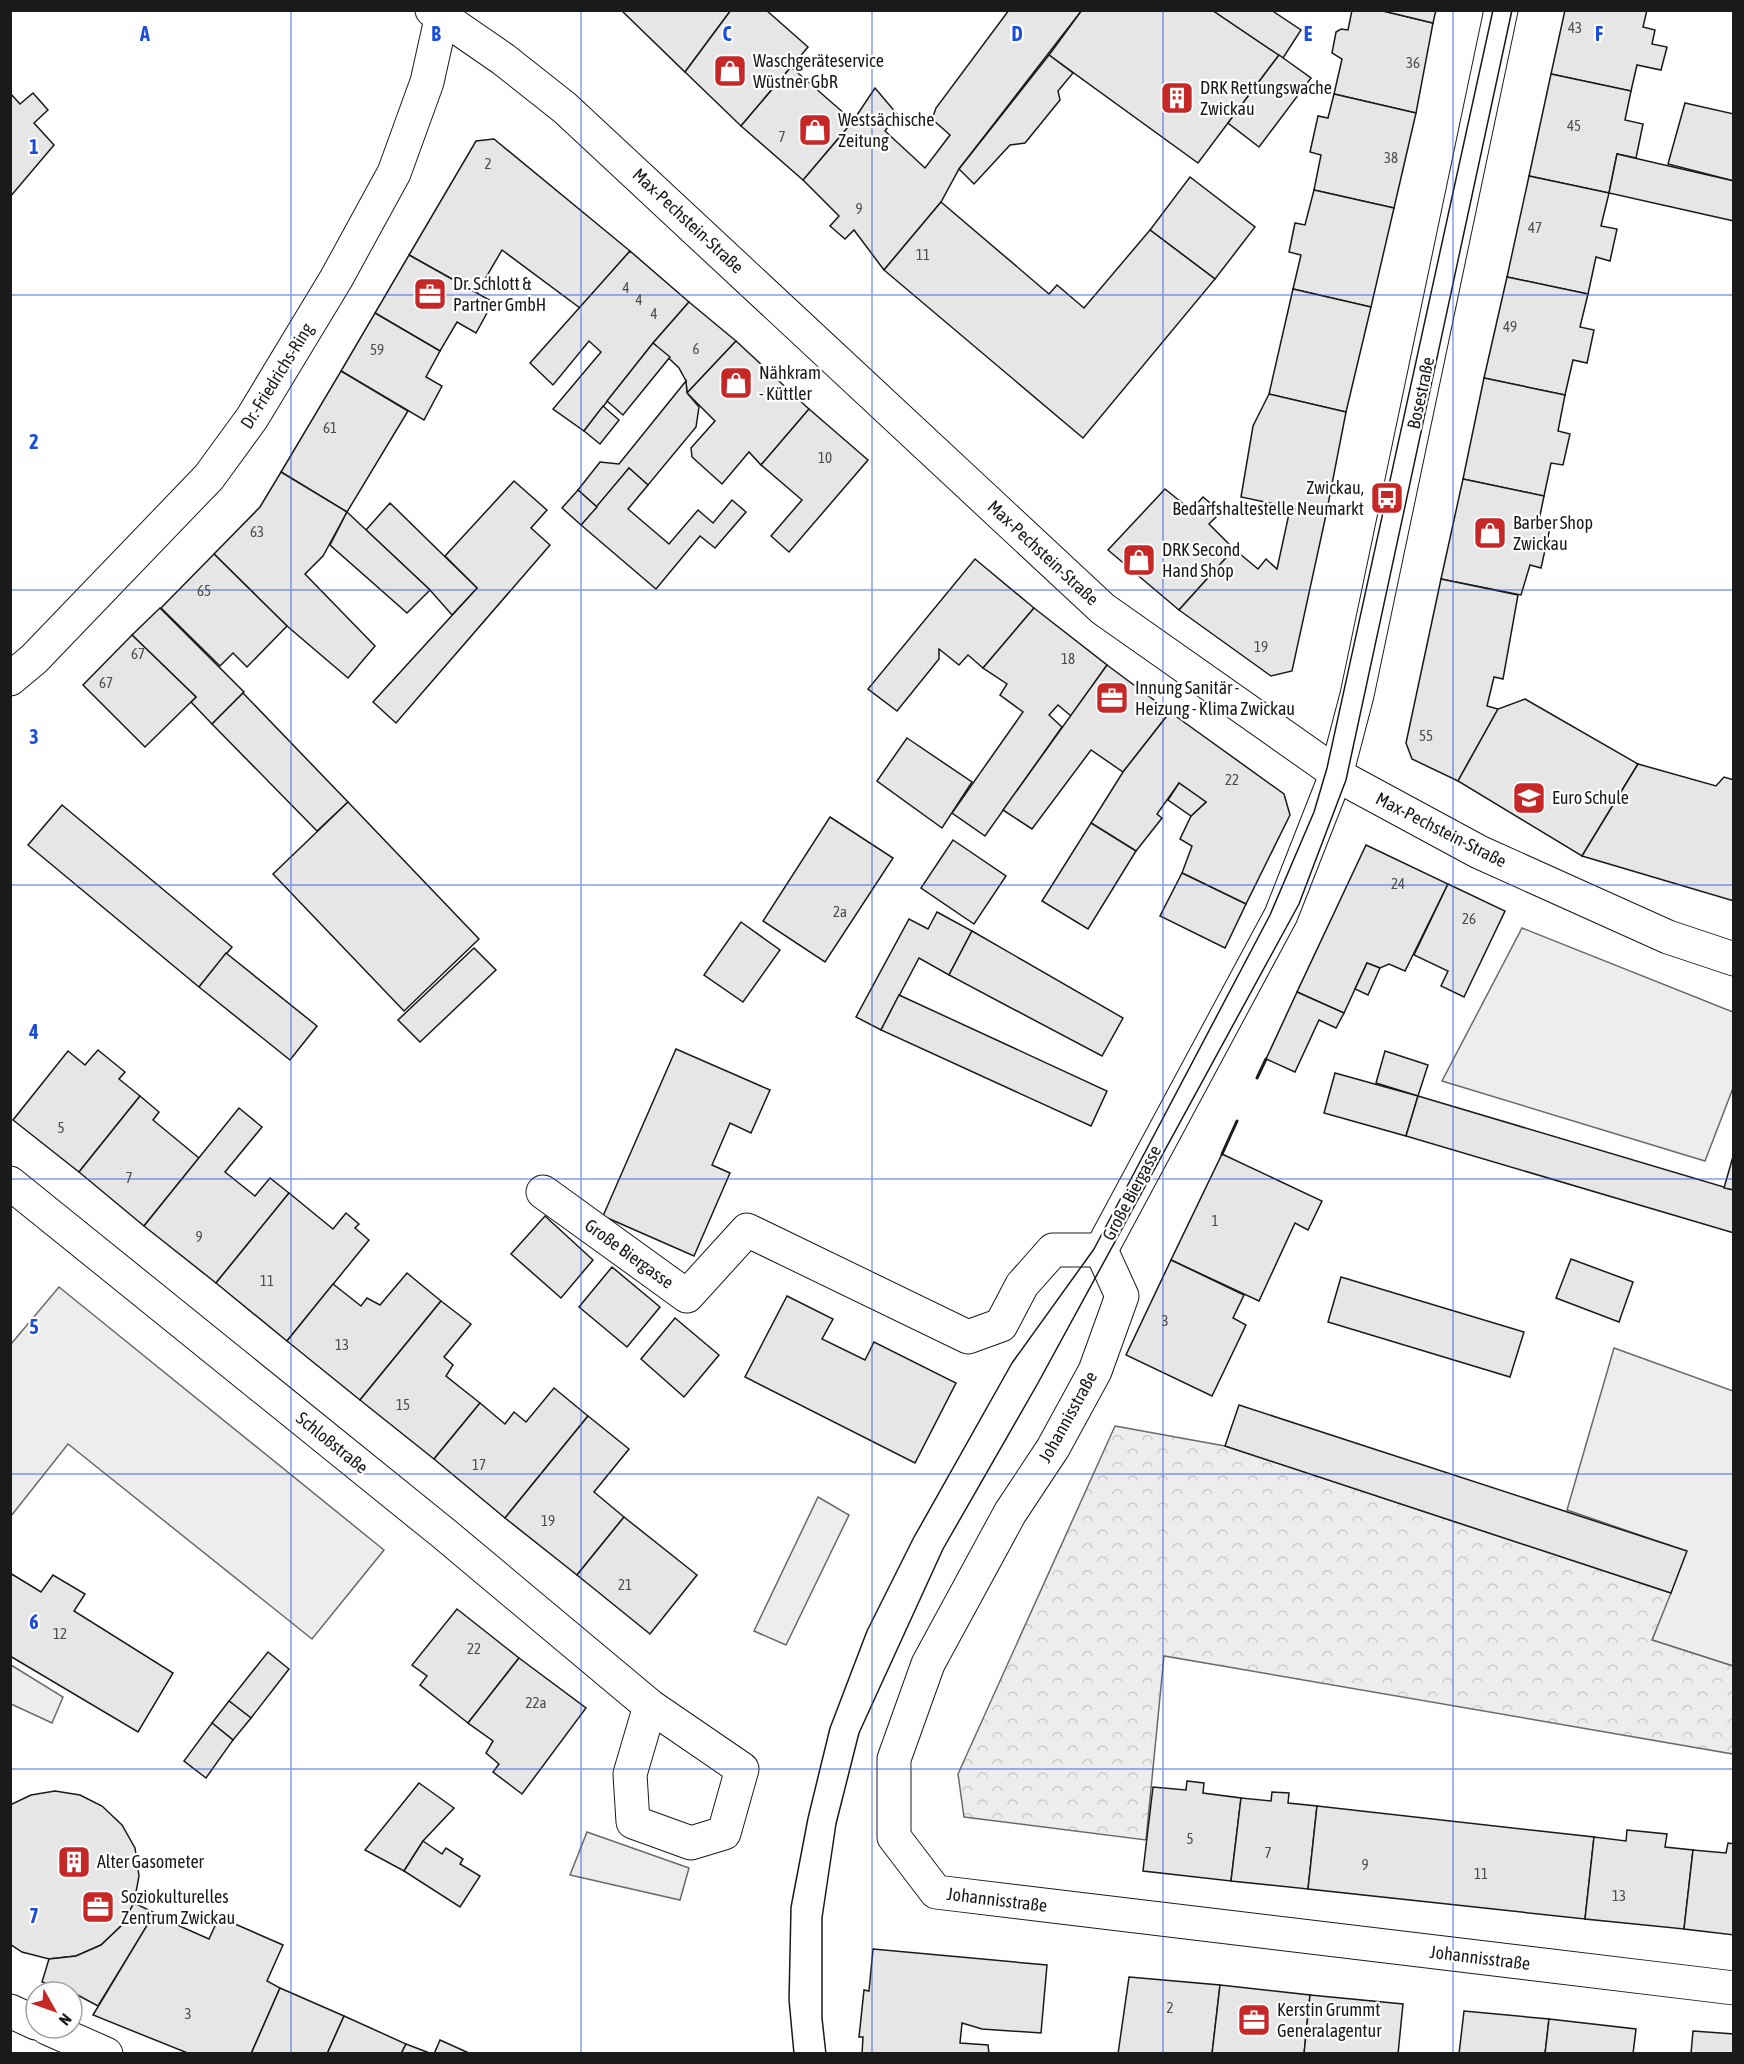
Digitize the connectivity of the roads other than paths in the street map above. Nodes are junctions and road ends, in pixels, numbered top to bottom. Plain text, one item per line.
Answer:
1 (1501, 10) edge
2 (439, 13) edge
3 (10, 679) edge
4 (1336, 774) junction
5 (1734, 959) edge
6 (10, 1183) edge
7 (543, 1192) dead end
8 (1101, 1250) junction
9 (651, 1706) dead end
10 (1734, 1988) edge
11 (10, 2011) edge
12 (24, 2017) edge
13 (74, 2040) edge
14 (106, 2054) edge

1 - 4 street, Bosestraße
2 - 3 street, Dr.-Friedrichs-Ring
2 - 4 street, Max-Pechstein-Straße
4 - 5 street, Max-Pechstein-Straße
4 - 8 street, Große Biergasse
6 - 9 street, Schloßstraße
7 - 8 street, Große Biergasse
8 - 10 street, Johannisstraße
11 - 12 street
13 - 14 street

